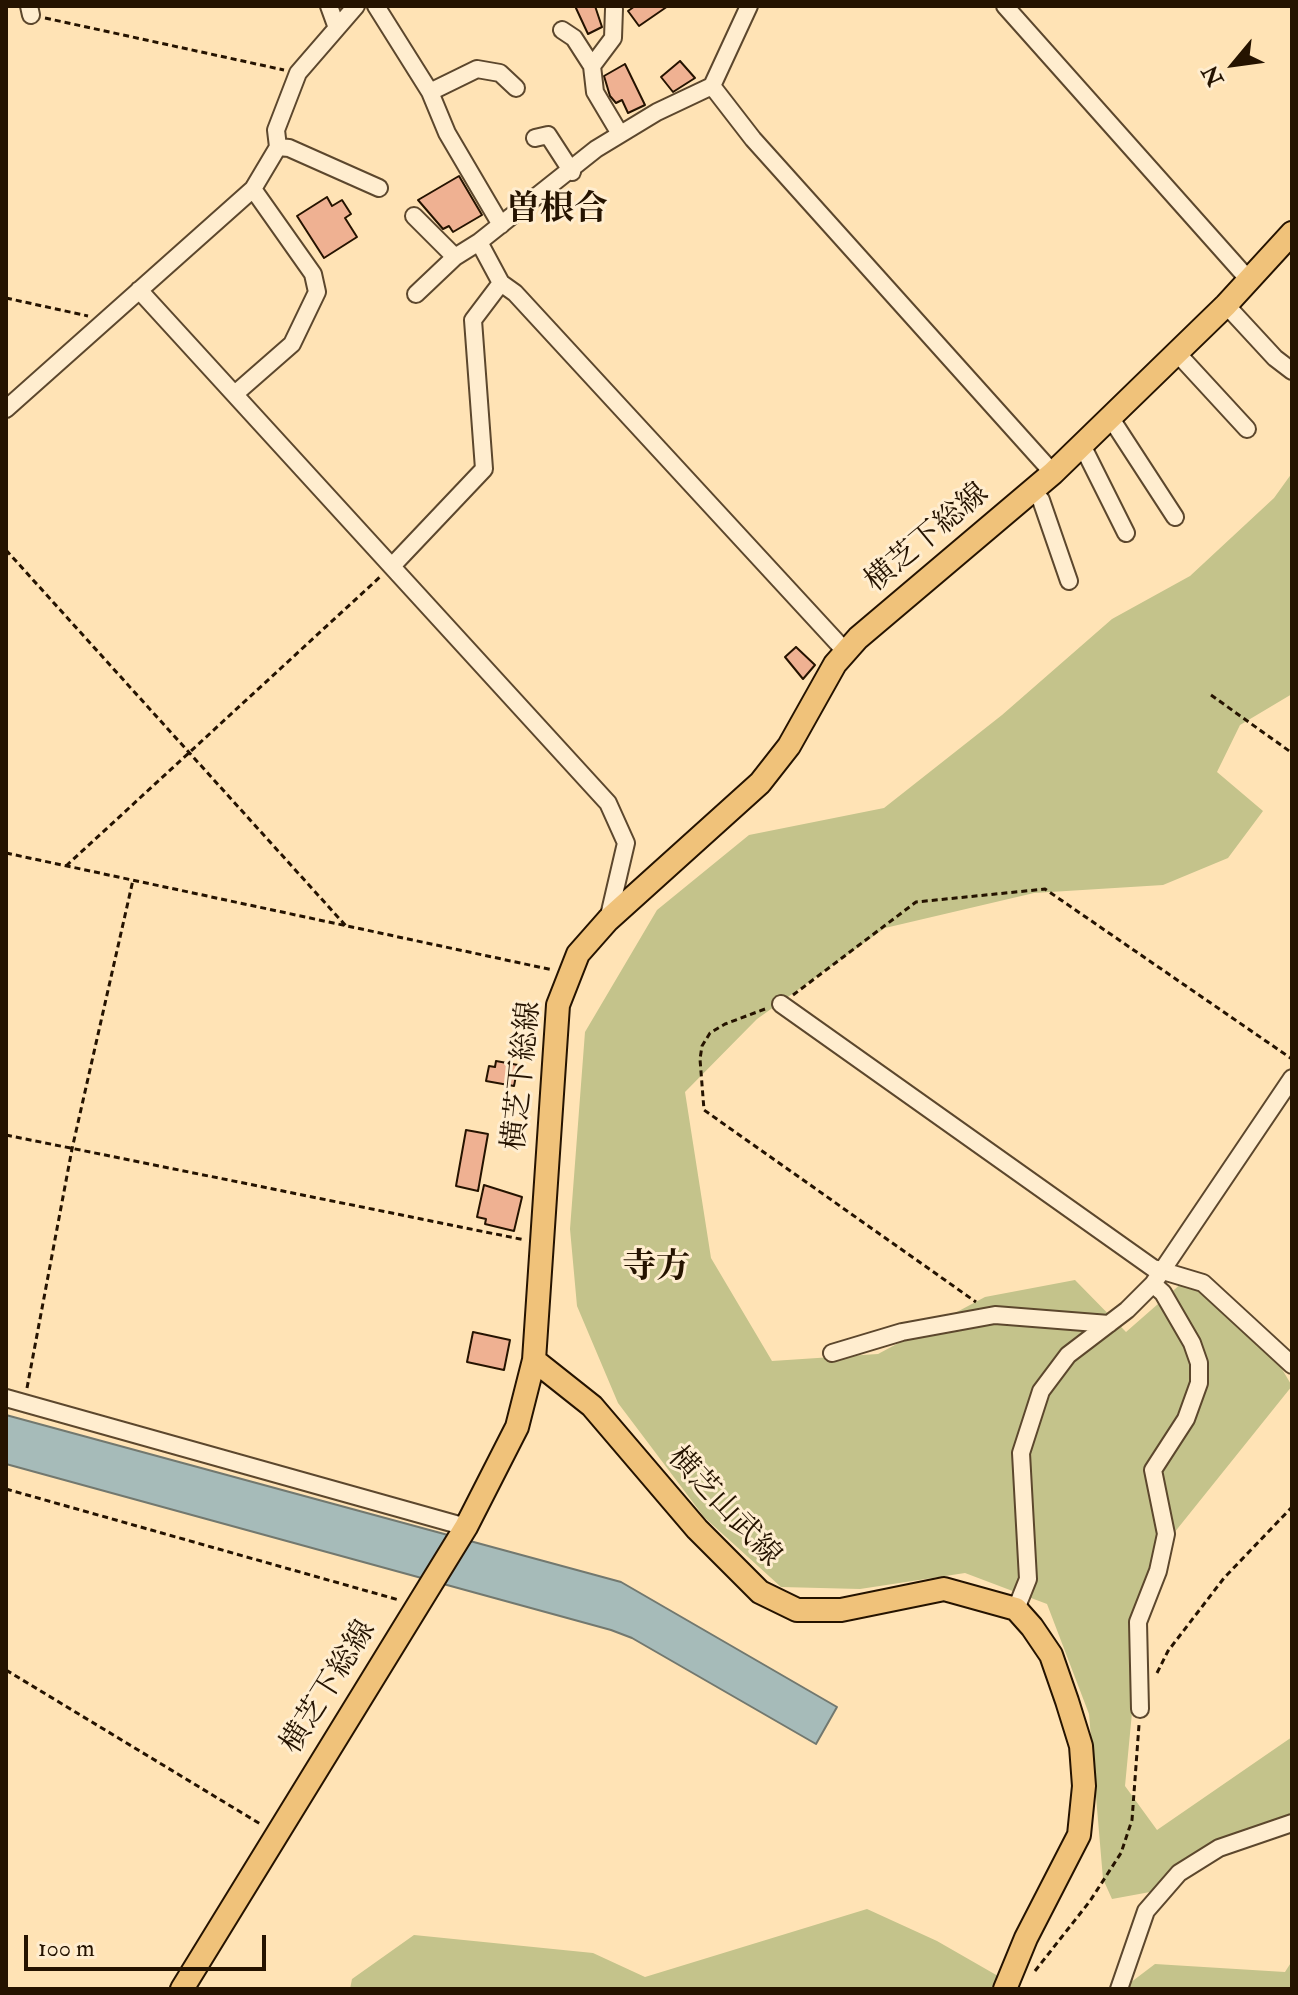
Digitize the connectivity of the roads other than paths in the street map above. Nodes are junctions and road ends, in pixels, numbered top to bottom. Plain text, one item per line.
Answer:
1 (329, 6) edge
2 (356, 6) edge
3 (376, 6) edge
4 (1005, 6) edge
5 (614, 9) dead end
6 (744, 9) edge
7 (337, 28) junction
8 (562, 30) dead end
9 (592, 66) junction
10 (712, 86) junction
11 (516, 88) dead end
12 (430, 92) junction
13 (620, 134) junction
14 (535, 138) dead end
15 (278, 147) junction
16 (572, 172) junction
17 (379, 188) dead end
18 (253, 189) junction
19 (414, 216) dead end
20 (501, 225) junction
21 (1291, 236) edge
22 (479, 242) junction
23 (455, 257) junction
24 (1249, 280) junction
25 (501, 283) junction
26 (139, 290) junction
27 (416, 294) dead end
28 (1226, 305) junction
29 (1177, 353) junction
30 (1292, 371) edge
31 (236, 393) junction
32 (6, 409) edge
33 (1110, 417) junction
34 (1247, 429) dead end
35 (1082, 445) junction
36 (1053, 473) junction
37 (1032, 490) junction
38 (1175, 517) dead end
39 (1126, 533) dead end
40 (393, 565) junction
41 (1069, 581) dead end
42 (846, 652) junction
43 (608, 920) junction
44 (781, 1004) dead end
45 (1292, 1078) edge
46 (1157, 1276) junction
47 (1109, 1324) junction
48 (832, 1353) dead end
49 (534, 1360) junction
50 (1292, 1365) edge
51 (6, 1398) edge
52 (466, 1527) junction
53 (1016, 1609) junction
54 (1140, 1709) road end
55 (1292, 1823) edge
56 (182, 1989) edge
57 (1005, 1989) edge
58 (1119, 1989) edge

1 - 7 street
2 - 7 street
3 - 12 street
4 - 24 street
5 - 9 street
6 - 10 street
7 - 15 street
8 - 9 street
9 - 13 street
10 - 13 street
10 - 36 street
11 - 12 street
12 - 20 street
13 - 16 street
14 - 16 street
15 - 17 street
15 - 18 street
16 - 20 street
18 - 26 street
18 - 31 street
19 - 23 street
20 - 22 street
21 - 24 main road, 横芝下総線
22 - 23 street
22 - 25 street
23 - 27 street
24 - 28 main road, 横芝下総線
25 - 40 street
25 - 42 street
26 - 31 street
26 - 32 street
28 - 29 main road, 横芝下総線
28 - 30 street
29 - 33 main road, 横芝下総線
29 - 34 street
31 - 40 street
33 - 35 main road, 横芝下総線
33 - 38 street
35 - 36 main road, 横芝下総線
35 - 39 street
36 - 37 main road, 横芝下総線
37 - 41 street
37 - 42 main road, 横芝下総線
40 - 43 street
42 - 43 main road, 横芝下総線
43 - 49 main road, 横芝下総線
44 - 46 street
45 - 46 street
46 - 47 street
46 - 50 street
46 - 54 street
47 - 48 street
47 - 53 street
49 - 52 main road, 横芝下総線
49 - 53 main road, 横芝山武線
51 - 52 street
52 - 56 main road, 横芝下総線
53 - 57 main road
55 - 58 street

